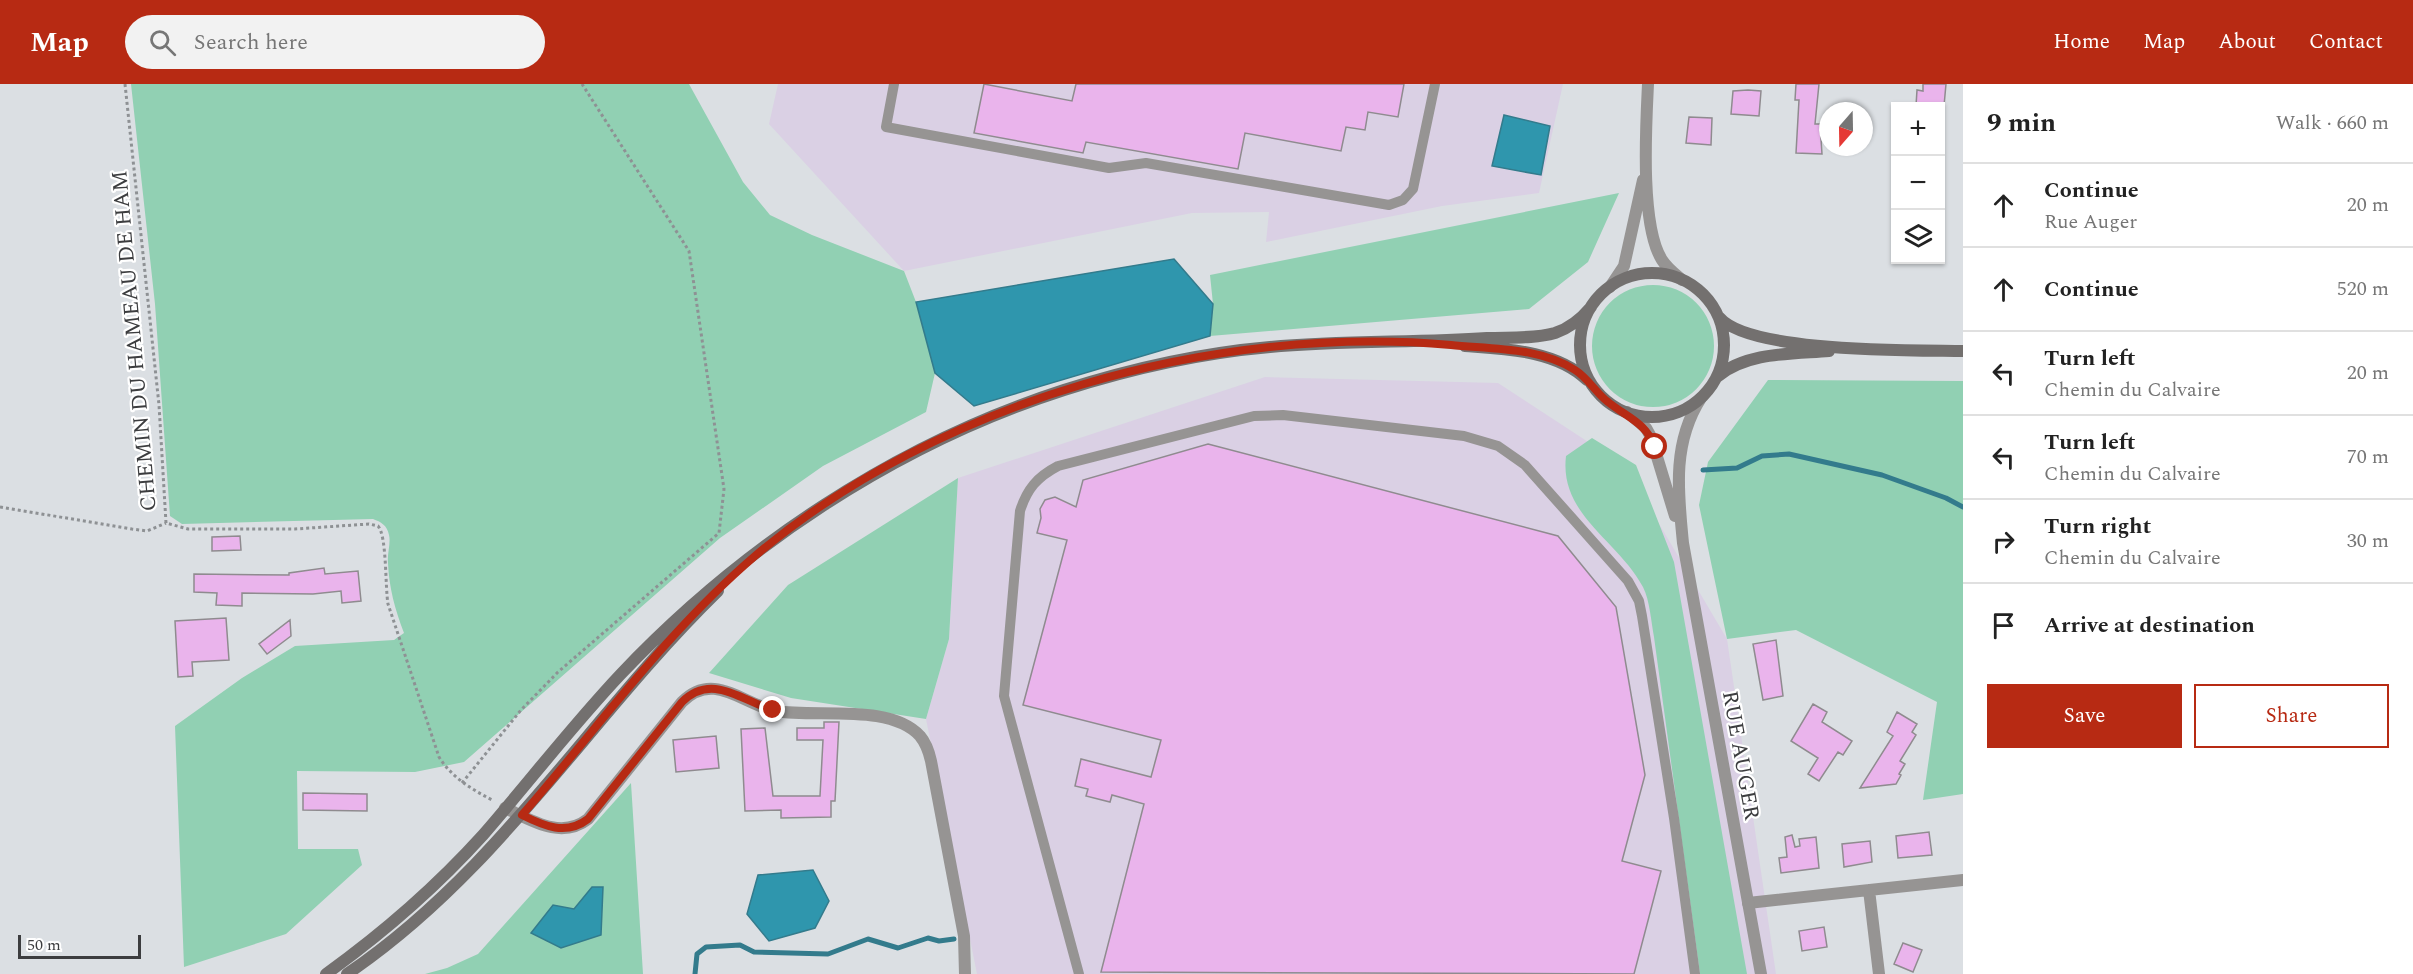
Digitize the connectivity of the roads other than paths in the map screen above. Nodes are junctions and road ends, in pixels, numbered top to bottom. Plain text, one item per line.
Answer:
1 (894, 84) edge
2 (1435, 84) edge
3 (1648, 84) edge
4 (1646, 155) junction
5 (1682, 280) junction
6 (1610, 287) junction
7 (1591, 307) junction
8 (1716, 314) junction
9 (1416, 342) junction
10 (1863, 349) junction
11 (1963, 351) edge
12 (1716, 378) junction
13 (1592, 384) junction
14 (1701, 398) junction
15 (1627, 412) junction
16 (1683, 543) junction
17 (754, 557) junction
18 (505, 808) junction
19 (522, 815) junction
20 (1963, 880) edge
21 (1869, 890) junction
22 (1748, 903) junction
23 (326, 974) edge
24 (347, 974) edge
25 (965, 974) edge
26 (1079, 974) edge
27 (1695, 974) edge
28 (1761, 974) edge
29 (1879, 974) edge

1 - 2 lane
3 - 4 street
4 - 5 street
4 - 6 street
5 - 6 main road
5 - 8 main road
6 - 7 main road
7 - 9 main road
7 - 13 main road
8 - 10 main road
8 - 12 main road
9 - 13 main road
9 - 17 main road
10 - 11 main road
10 - 12 main road
12 - 14 main road
13 - 15 main road
14 - 15 main road
14 - 16 street, RUE AUGER
15 - 16 street, RUE AUGER
16 - 22 street, RUE AUGER
17 - 18 main road
17 - 19 main road
18 - 19 street
18 - 23 main road
19 - 24 main road
19 - 25 street
20 - 21 street
21 - 22 street
21 - 29 street
22 - 28 street, RUE AUGER
26 - 27 lane

